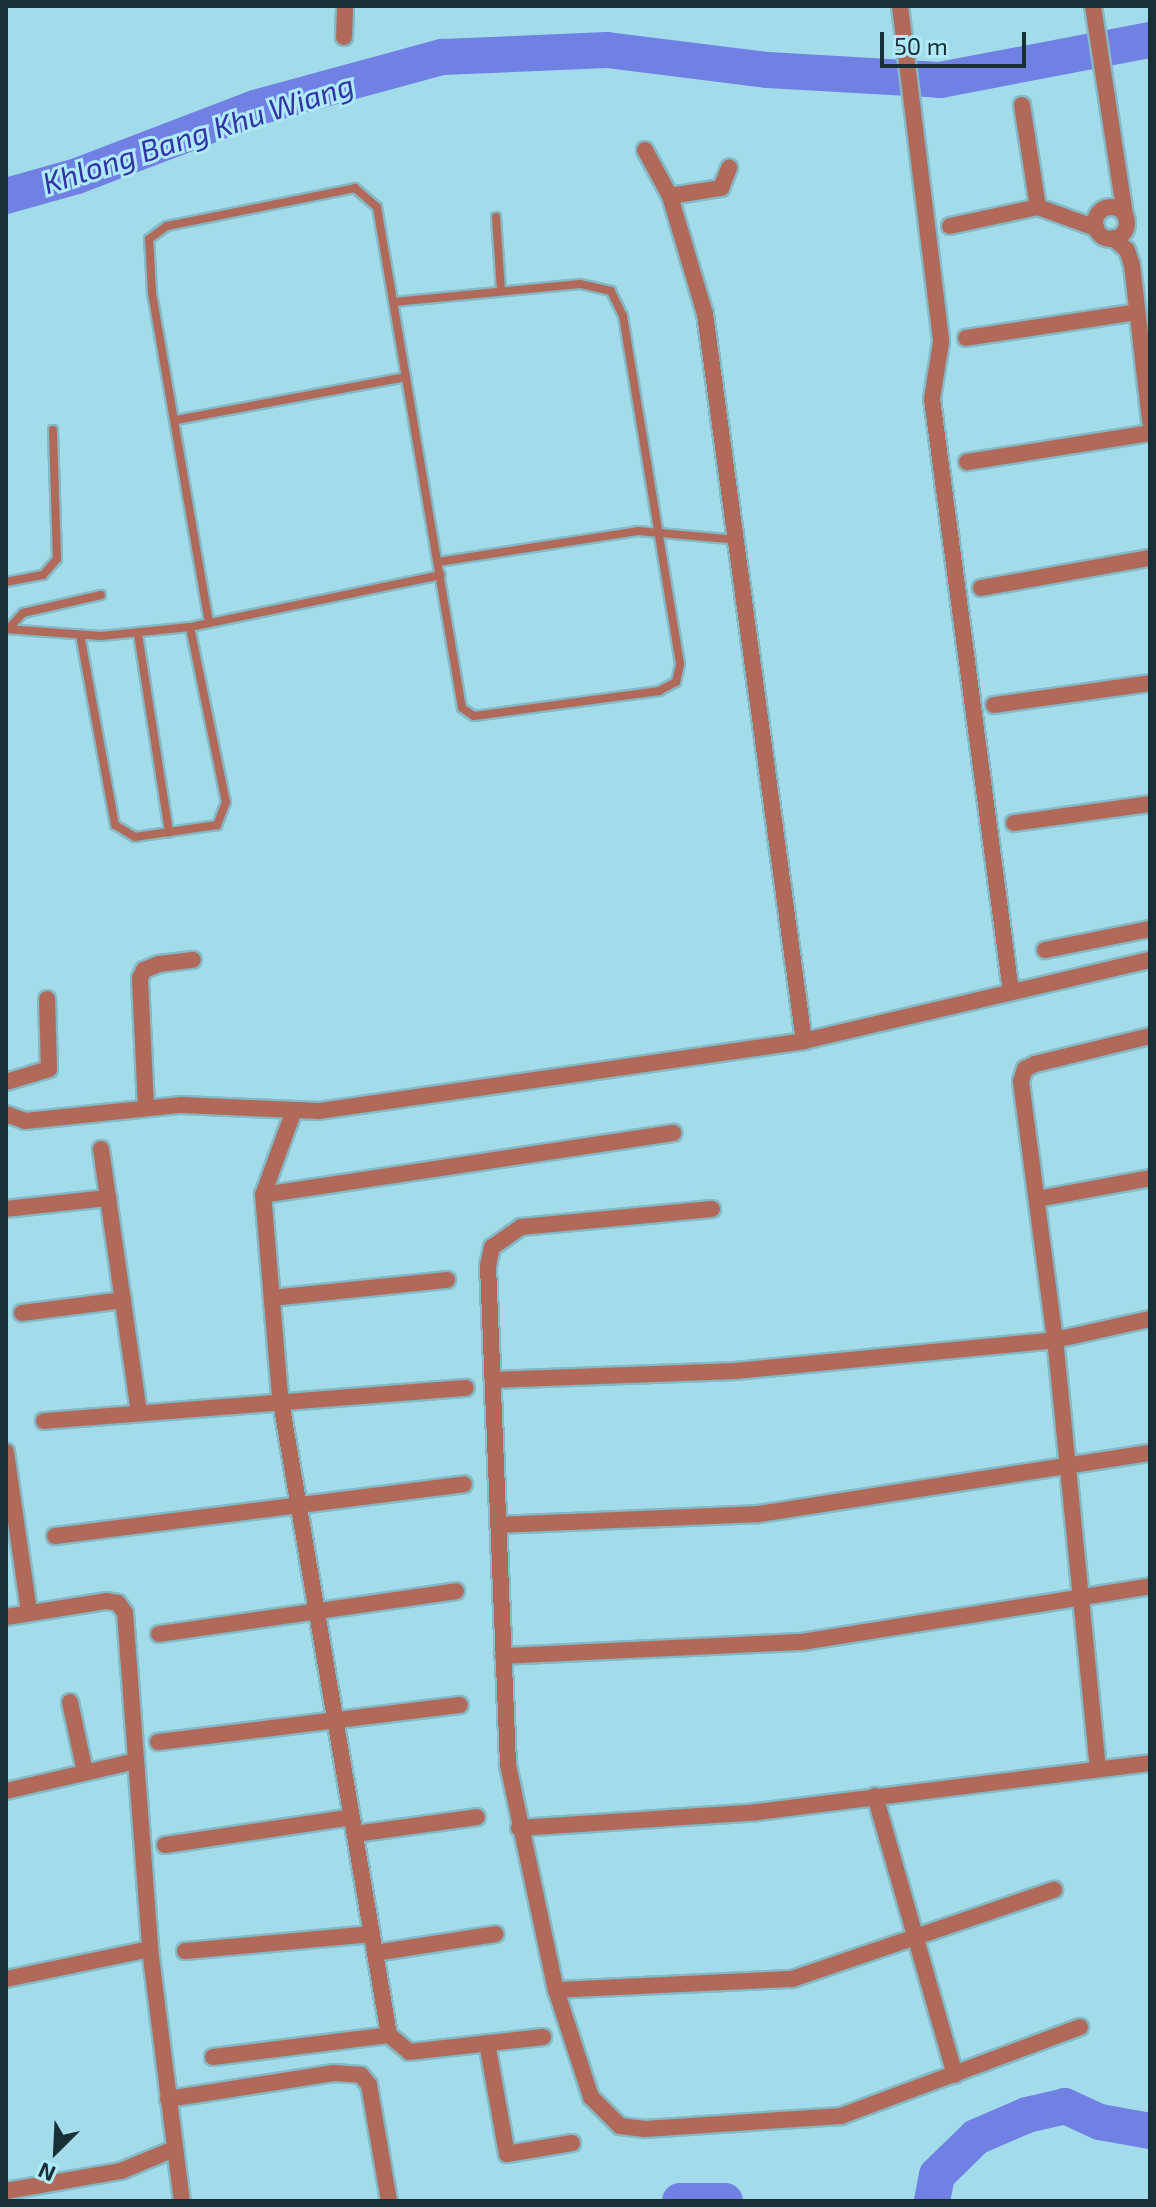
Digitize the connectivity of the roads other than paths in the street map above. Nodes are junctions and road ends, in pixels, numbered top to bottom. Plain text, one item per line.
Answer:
1 (345, 6) edge
2 (900, 6) edge
3 (1093, 6) edge
4 (344, 37) dead end
5 (1022, 105) dead end
6 (645, 150) dead end
7 (729, 168) dead end
8 (670, 196) junction
9 (1038, 207) junction
10 (1125, 215) junction
11 (496, 217) dead end
12 (950, 226) dead end
13 (1096, 228) junction
14 (1113, 238) junction
15 (501, 291) junction
16 (394, 302) junction
17 (1137, 312) junction
18 (966, 338) dead end
19 (406, 377) junction
20 (176, 420) junction
21 (1150, 421) edge
22 (53, 430) dead end
23 (1150, 433) edge
24 (967, 462) dead end
25 (657, 534) junction
26 (739, 540) junction
27 (1150, 558) edge
28 (438, 562) junction
29 (441, 575) junction
30 (6, 582) edge
31 (981, 588) dead end
32 (101, 595) dead end
33 (209, 623) junction
34 (190, 627) junction
35 (7, 629) edge
36 (138, 634) junction
37 (80, 635) junction
38 (1150, 683) edge
39 (994, 705) dead end
40 (1150, 804) edge
41 (1014, 823) dead end
42 (169, 833) junction
43 (1150, 929) edge
44 (1045, 950) dead end
45 (193, 960) dead end
46 (1150, 960) edge
47 (1011, 992) junction
48 (47, 999) dead end
49 (1150, 1036) edge
50 (804, 1041) junction
51 (6, 1082) edge
52 (146, 1107) junction
53 (293, 1113) junction
54 (6, 1114) edge
55 (673, 1133) dead end
56 (101, 1149) dead end
57 (1150, 1178) edge
58 (263, 1195) junction
59 (108, 1198) junction
60 (1038, 1199) junction
61 (6, 1209) edge
62 (712, 1209) dead end
63 (447, 1280) dead end
64 (272, 1298) junction
65 (123, 1300) junction
66 (22, 1313) dead end
67 (1150, 1319) edge
68 (1055, 1340) junction
69 (493, 1380) junction
70 (466, 1388) dead end
71 (281, 1402) junction
72 (139, 1413) junction
73 (44, 1421) dead end
74 (1150, 1453) edge
75 (6, 1455) edge
76 (1065, 1470) junction
77 (464, 1484) dead end
78 (299, 1505) junction
79 (499, 1525) junction
80 (55, 1536) dead end
81 (1150, 1586) edge
82 (456, 1591) dead end
83 (1081, 1599) junction
84 (317, 1611) junction
85 (29, 1612) junction
86 (6, 1617) edge
87 (159, 1634) dead end
88 (503, 1656) junction
89 (70, 1702) dead end
90 (460, 1705) dead end
91 (336, 1720) junction
92 (158, 1742) dead end
93 (132, 1762) junction
94 (1150, 1763) edge
95 (1098, 1769) junction
96 (85, 1772) junction
97 (6, 1791) edge
98 (875, 1796) junction
99 (477, 1817) dead end
100 (354, 1826) junction
101 (519, 1828) junction
102 (165, 1845) dead end
103 (1054, 1890) dead end
104 (372, 1934) junction
105 (496, 1934) dead end
106 (916, 1934) junction
107 (150, 1949) junction
108 (185, 1951) dead end
109 (375, 1953) junction
110 (6, 1979) edge
111 (556, 1990) junction
112 (1080, 2027) dead end
113 (389, 2035) junction
114 (543, 2037) dead end
115 (487, 2043) junction
116 (213, 2057) dead end
117 (955, 2075) junction
118 (168, 2099) junction
119 (572, 2143) dead end
120 (174, 2149) junction
121 (6, 2191) edge
122 (182, 2201) edge
123 (389, 2201) edge

1 - 4 street
2 - 47 street
3 - 10 street
5 - 9 street
6 - 8 street
7 - 8 street
8 - 26 street
9 - 12 street
9 - 13 street
10 - 13 street
10 - 14 street
11 - 15 lane
13 - 14 street
14 - 17 street
15 - 16 lane
15 - 25 lane
16 - 19 lane
16 - 20 lane
17 - 18 street
17 - 21 street
19 - 20 lane
19 - 28 lane
20 - 33 lane
22 - 30 lane
23 - 24 street
25 - 26 lane
25 - 28 lane
25 - 29 lane
26 - 50 street
27 - 31 street
28 - 29 lane
29 - 33 lane
32 - 35 lane
33 - 34 lane
34 - 36 lane
34 - 42 lane
35 - 37 lane
36 - 37 lane
36 - 42 lane
37 - 42 lane
38 - 39 street
40 - 41 street
43 - 44 street
45 - 52 street
46 - 47 street
47 - 50 street
48 - 51 street
49 - 60 street
50 - 53 street
52 - 53 street
52 - 54 street
53 - 58 street
55 - 58 street
56 - 59 street
57 - 60 street
58 - 64 street
59 - 61 street
59 - 65 street
60 - 68 street
62 - 69 street
63 - 64 street
64 - 71 street
65 - 66 street
65 - 72 street
67 - 68 street
68 - 69 street
68 - 76 street
69 - 79 street
70 - 71 street
71 - 72 street
71 - 78 street
72 - 73 street
74 - 76 street
75 - 85 street
76 - 79 street
76 - 83 street
77 - 78 street
78 - 80 street
78 - 84 street
79 - 88 street
81 - 83 street
82 - 84 street
83 - 88 street
83 - 95 street
84 - 87 street
84 - 91 street
85 - 86 street
85 - 93 street
88 - 101 street
89 - 96 street
90 - 91 street
91 - 92 street
91 - 100 street
93 - 96 street
93 - 107 street
94 - 95 street
95 - 98 street
96 - 97 street
98 - 101 street
98 - 106 street
99 - 100 street
100 - 102 street
100 - 104 street
101 - 111 street
103 - 106 street
104 - 108 street
104 - 109 street
105 - 109 street
106 - 111 street
106 - 117 street
107 - 110 street
107 - 118 street
109 - 113 street
111 - 117 street
112 - 117 street
113 - 115 street
113 - 116 street
114 - 115 street
115 - 119 street
118 - 120 street
118 - 123 street
120 - 121 street
120 - 122 street

